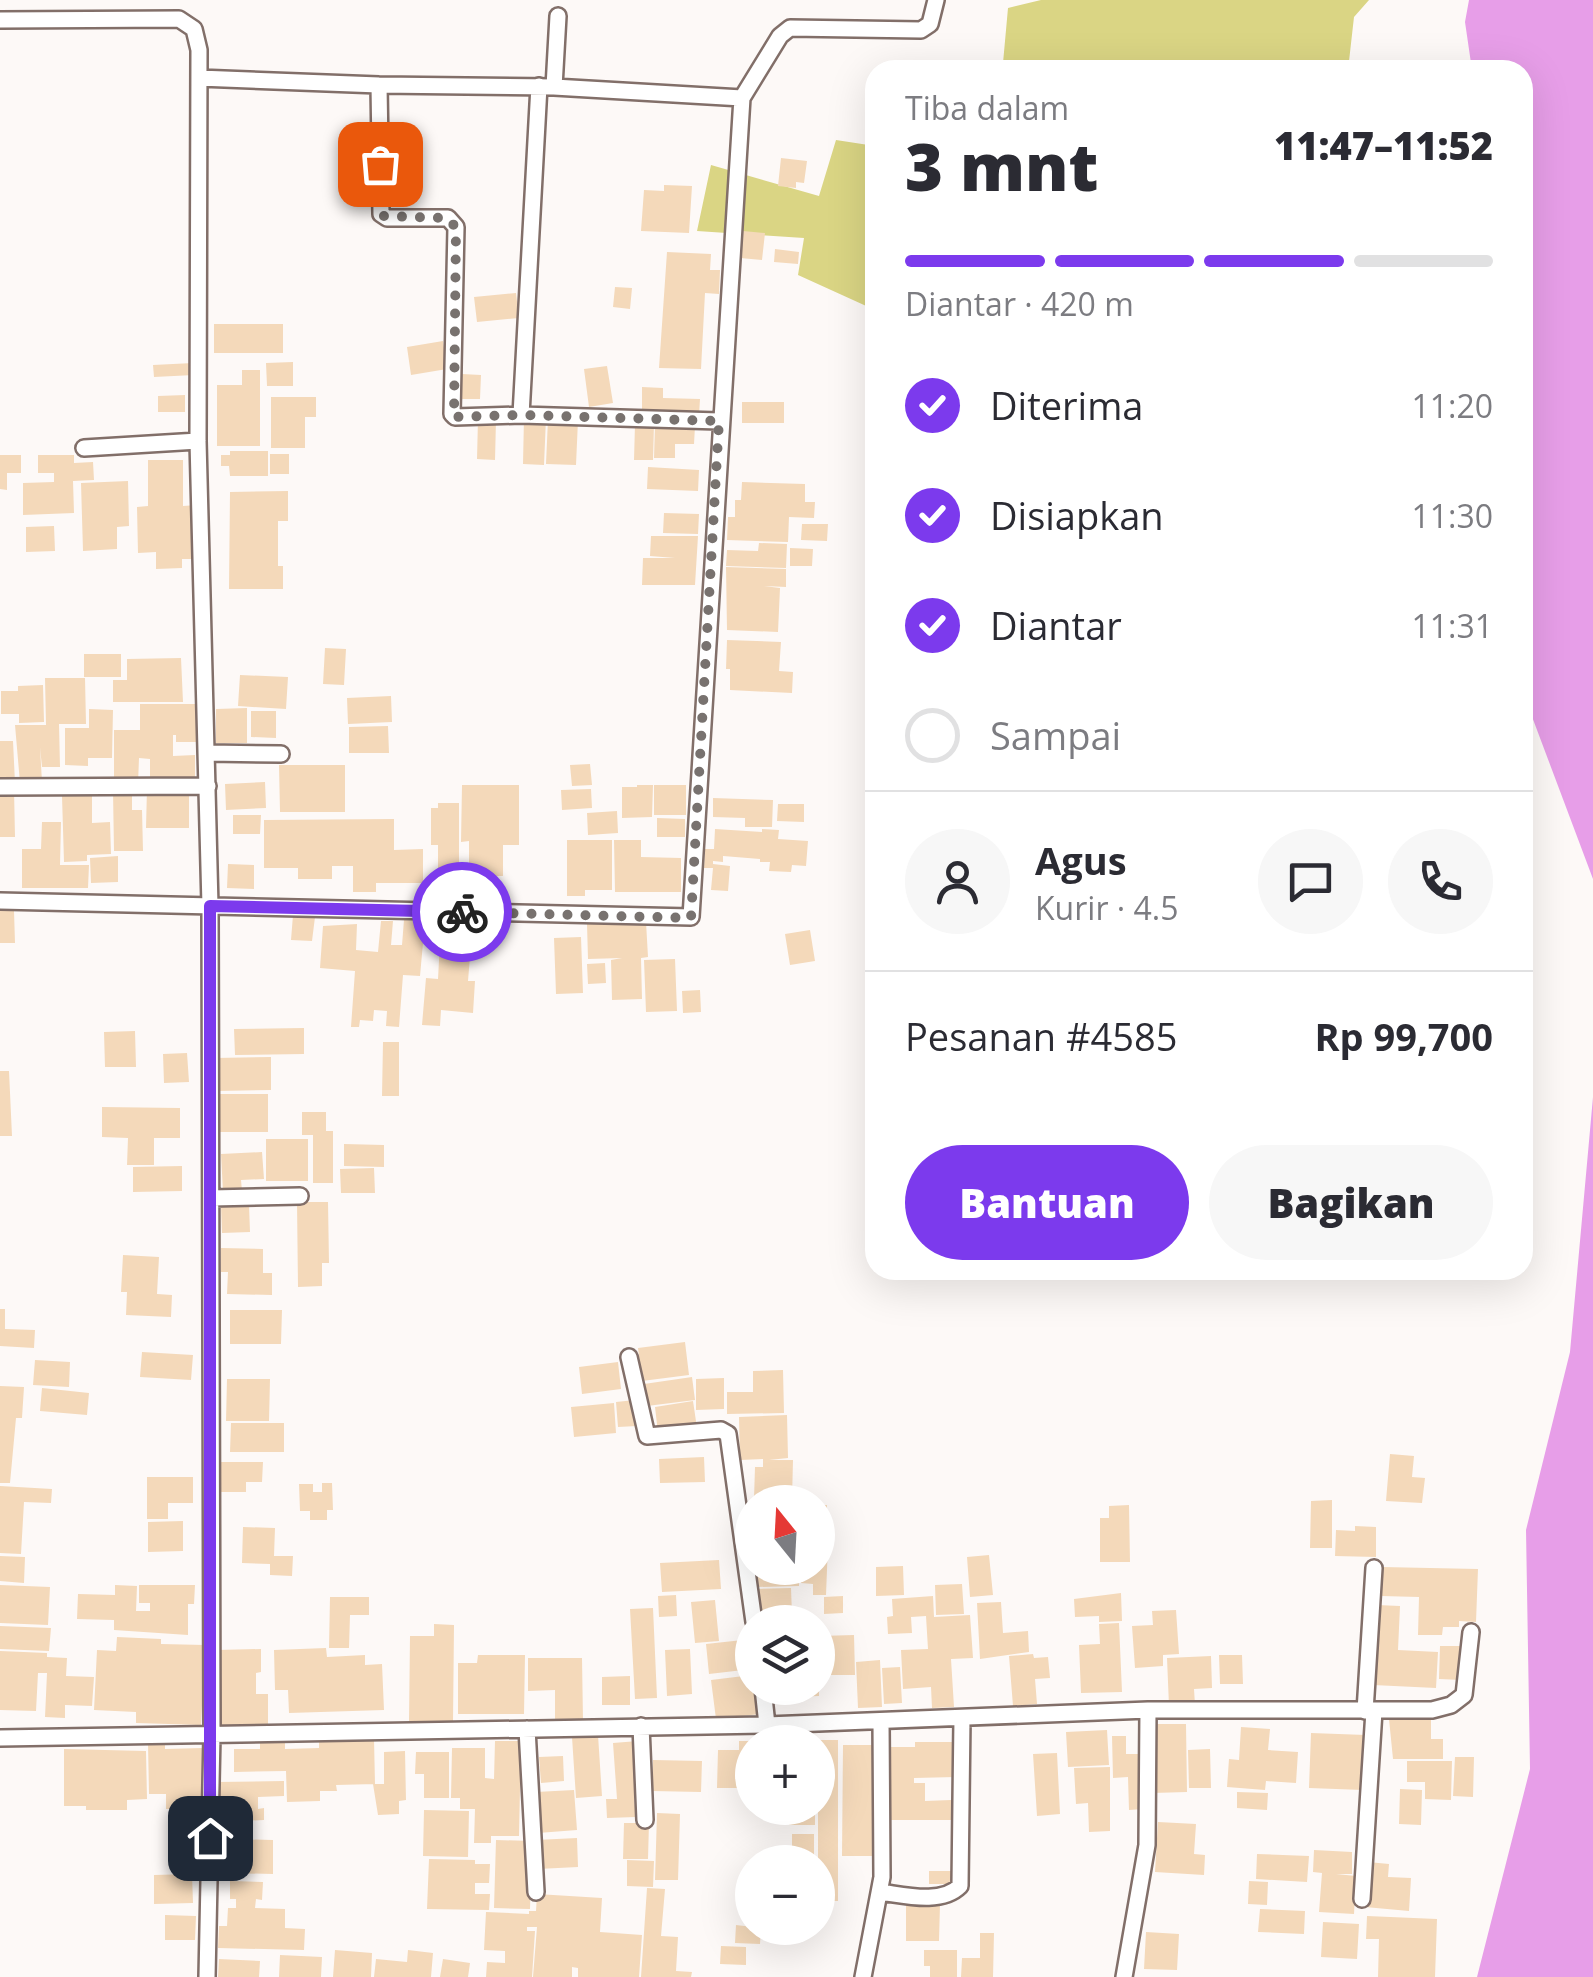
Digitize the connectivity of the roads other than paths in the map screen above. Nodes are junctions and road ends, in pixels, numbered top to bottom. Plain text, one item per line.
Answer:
1 (936, 0) edge
2 (558, 16) dead end
3 (0, 20) edge
4 (198, 78) junction
5 (379, 86) junction
6 (546, 86) junction
7 (742, 98) junction
8 (522, 415) junction
9 (719, 421) junction
10 (198, 441) junction
11 (84, 448) dead end
12 (208, 753) junction
13 (282, 754) dead end
14 (208, 786) junction
15 (0, 787) edge
16 (0, 901) edge
17 (210, 906) junction
18 (300, 1196) dead end
19 (211, 1198) junction
20 (629, 1357) dead end
21 (1374, 1568) dead end
22 (752, 1605) edge
23 (1471, 1632) dead end
24 (765, 1705) edge
25 (1148, 1710) junction
26 (1370, 1711) junction
27 (962, 1718) junction
28 (881, 1721) junction
29 (735, 1725) edge
30 (768, 1725) joint
31 (641, 1726) junction
32 (527, 1729) junction
33 (212, 1734) junction
34 (0, 1738) edge
35 (645, 1820) dead end
36 (536, 1892) dead end
37 (880, 1892) junction
38 (1362, 1899) dead end
39 (207, 1977) edge
40 (863, 1977) edge
41 (1124, 1977) edge

1 - 7 street
2 - 6 street
3 - 4 street
4 - 5 street
4 - 10 street
5 - 6 street
5 - 8 street
6 - 7 street
6 - 8 street
7 - 9 street
8 - 9 street
9 - 17 street
10 - 11 street
10 - 12 street
12 - 13 street
12 - 14 street
14 - 15 street
14 - 17 street
16 - 17 street
17 - 19 street
18 - 19 street
19 - 33 street
20 - 22 street
21 - 26 street
23 - 26 street
24 - 30 street
25 - 26 street
25 - 27 street
25 - 41 street
26 - 38 street
27 - 28 street
27 - 37 street
28 - 30 street
28 - 37 street
29 - 31 street
31 - 32 street
31 - 35 street
32 - 33 street
32 - 36 street
33 - 34 street
33 - 39 street
37 - 40 street

